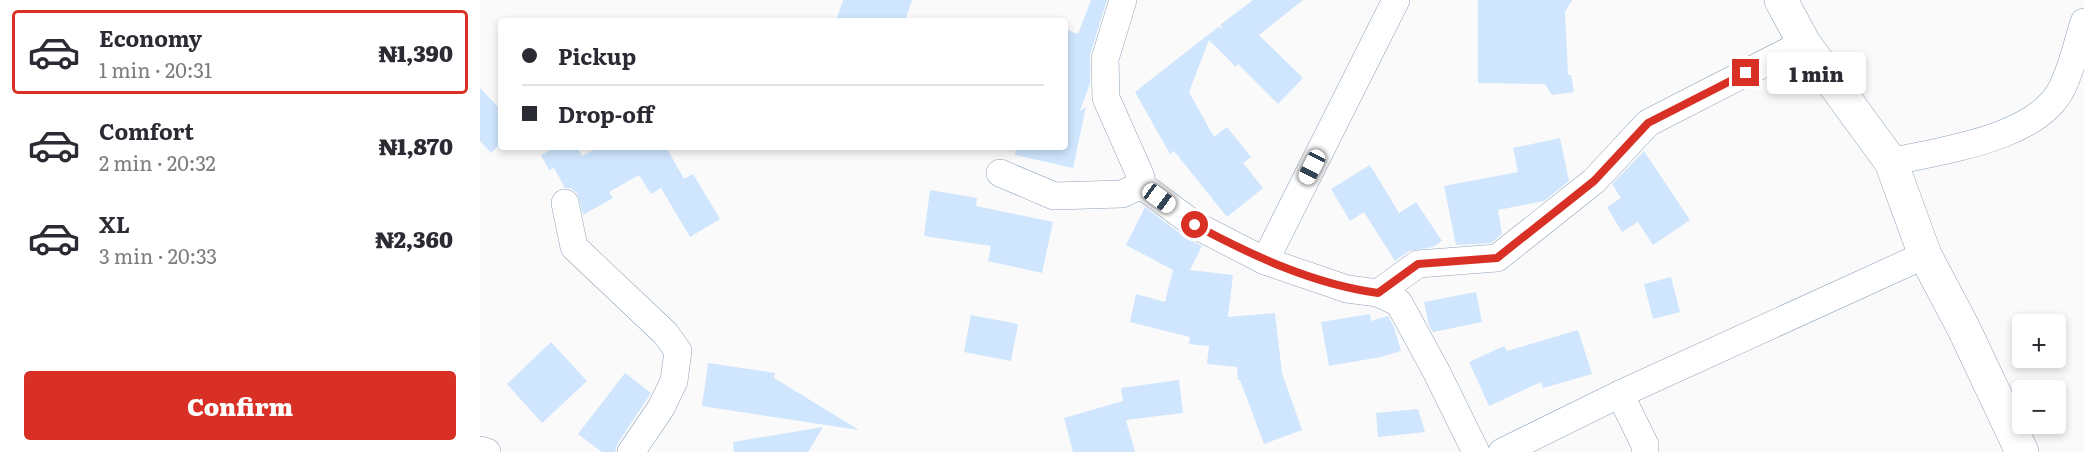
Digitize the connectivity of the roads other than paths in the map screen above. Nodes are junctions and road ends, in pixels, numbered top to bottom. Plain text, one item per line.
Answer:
1 (1123, 0) edge
2 (1396, 0) edge
3 (1781, 0) edge
4 (2084, 22) edge
5 (1804, 43) junction
6 (1891, 162) junction
7 (1000, 173) dead end
8 (1141, 185) junction
9 (566, 203) dead end
10 (1925, 255) junction
11 (1265, 261) junction
12 (1378, 293) junction
13 (1620, 394) junction
14 (480, 450) edge
15 (487, 452) edge
16 (631, 452) edge
17 (1476, 452) edge
18 (1502, 452) edge
19 (1644, 452) edge
20 (2022, 452) edge

1 - 8 street
2 - 11 street
3 - 5 street
4 - 6 street
5 - 6 street
5 - 12 street
6 - 10 street
7 - 8 street
8 - 11 street
9 - 16 street
10 - 13 street
10 - 20 street
11 - 12 street
12 - 17 street
13 - 18 street
13 - 19 street
14 - 15 street

